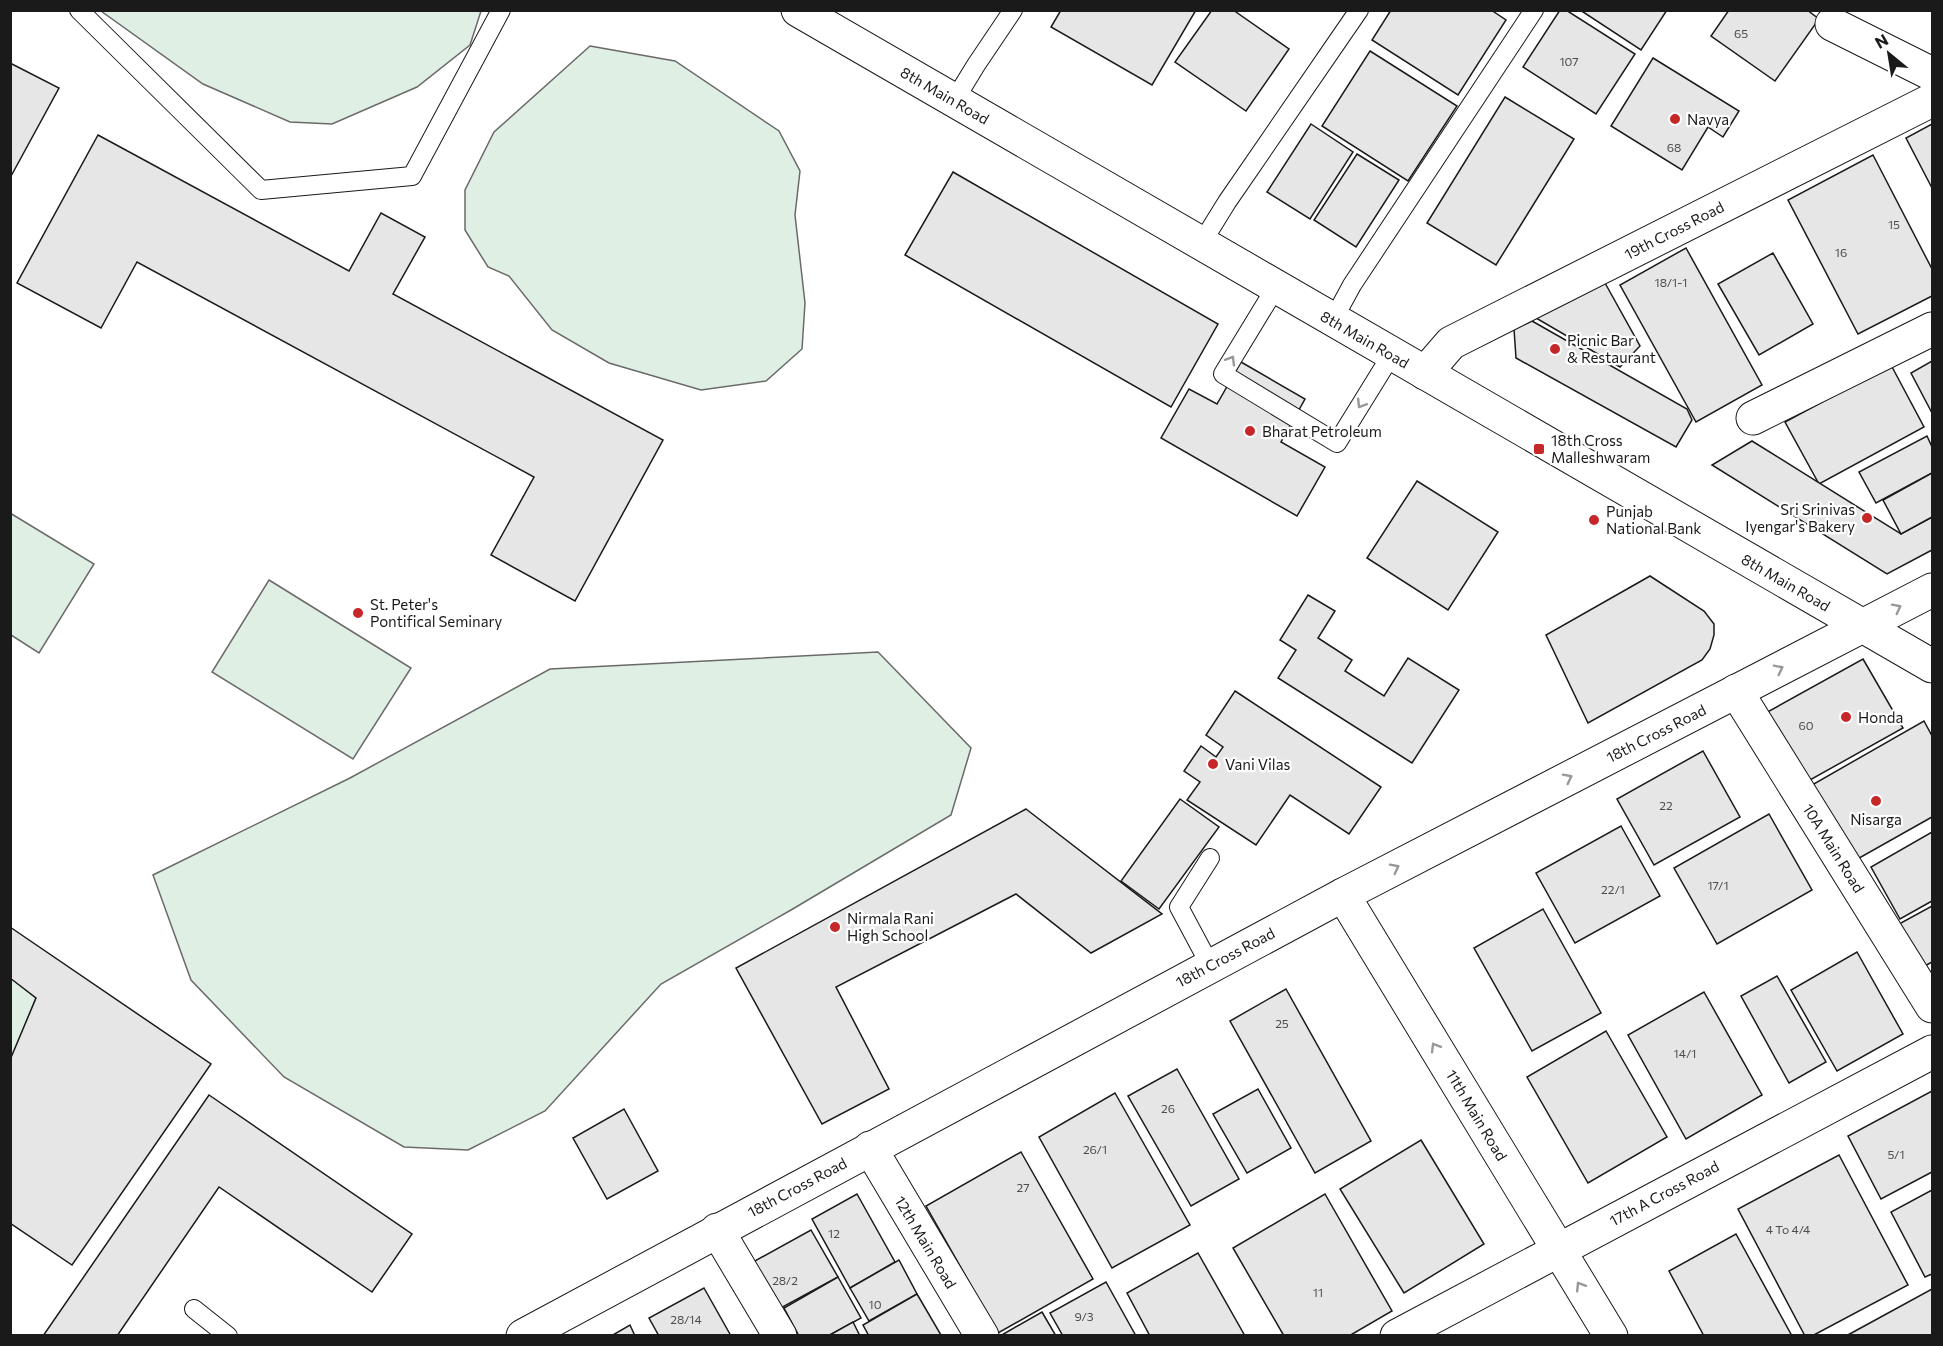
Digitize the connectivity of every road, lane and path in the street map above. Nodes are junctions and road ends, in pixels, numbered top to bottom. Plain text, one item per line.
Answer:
1 (79, 10) edge
2 (501, 10) edge
3 (798, 10) edge
4 (1359, 10) edge
5 (1534, 10) edge
6 (1011, 11) edge
7 (1832, 24) dead end
8 (1932, 74) edge
9 (1932, 100) edge
10 (954, 101) junction
11 (1201, 244) junction
12 (1275, 287) junction
13 (1333, 320) junction
14 (1932, 329) edge
15 (1392, 354) junction
16 (1425, 373) junction
17 (1753, 418) dead end
18 (1932, 590) edge
19 (1862, 626) junction
20 (1932, 666) edge
21 (1736, 691) junction
22 (1210, 858) dead end
23 (1343, 895) junction
24 (1210, 965) junction
25 (1932, 1006) edge
26 (1932, 1052) edge
27 (870, 1148) junction
28 (717, 1230) junction
29 (1558, 1250) junction
30 (194, 1309) dead end
31 (535, 1333) edge
32 (228, 1335) edge
33 (780, 1335) edge
34 (982, 1335) edge
35 (1397, 1335) edge
36 (1611, 1335) edge

1 - 2 lane
3 - 10 street, 8th Main Road
4 - 11 lane
5 - 13 lane
6 - 10 lane
7 - 8 street
9 - 16 street, 19th Cross Road
10 - 11 street, 8th Main Road
11 - 12 street, 8th Main Road
12 - 13 street, 8th Main Road
15 -> 12 lane
13 - 15 street, 8th Main Road
14 - 17 street
15 - 16 street, 8th Main Road
16 - 19 street, 8th Main Road
19 -> 18 street, 18th Cross Road
19 - 20 street, 8th Main Road
21 -> 19 street, 18th Cross Road
23 -> 21 street, 18th Cross Road
21 - 25 street, 10A Main Road
22 - 24 lane
23 - 24 street, 18th Cross Road
29 -> 23 street, 11th Main Road
24 - 27 street, 18th Cross Road
26 - 29 street, 17th A Cross Road
27 - 28 street, 18th Cross Road
27 - 34 street, 12th Main Road
28 - 31 street, 18th Cross Road
28 - 33 street
29 - 35 street, 17th A Cross Road
36 -> 29 street, 11th Main Road
30 - 32 lane

